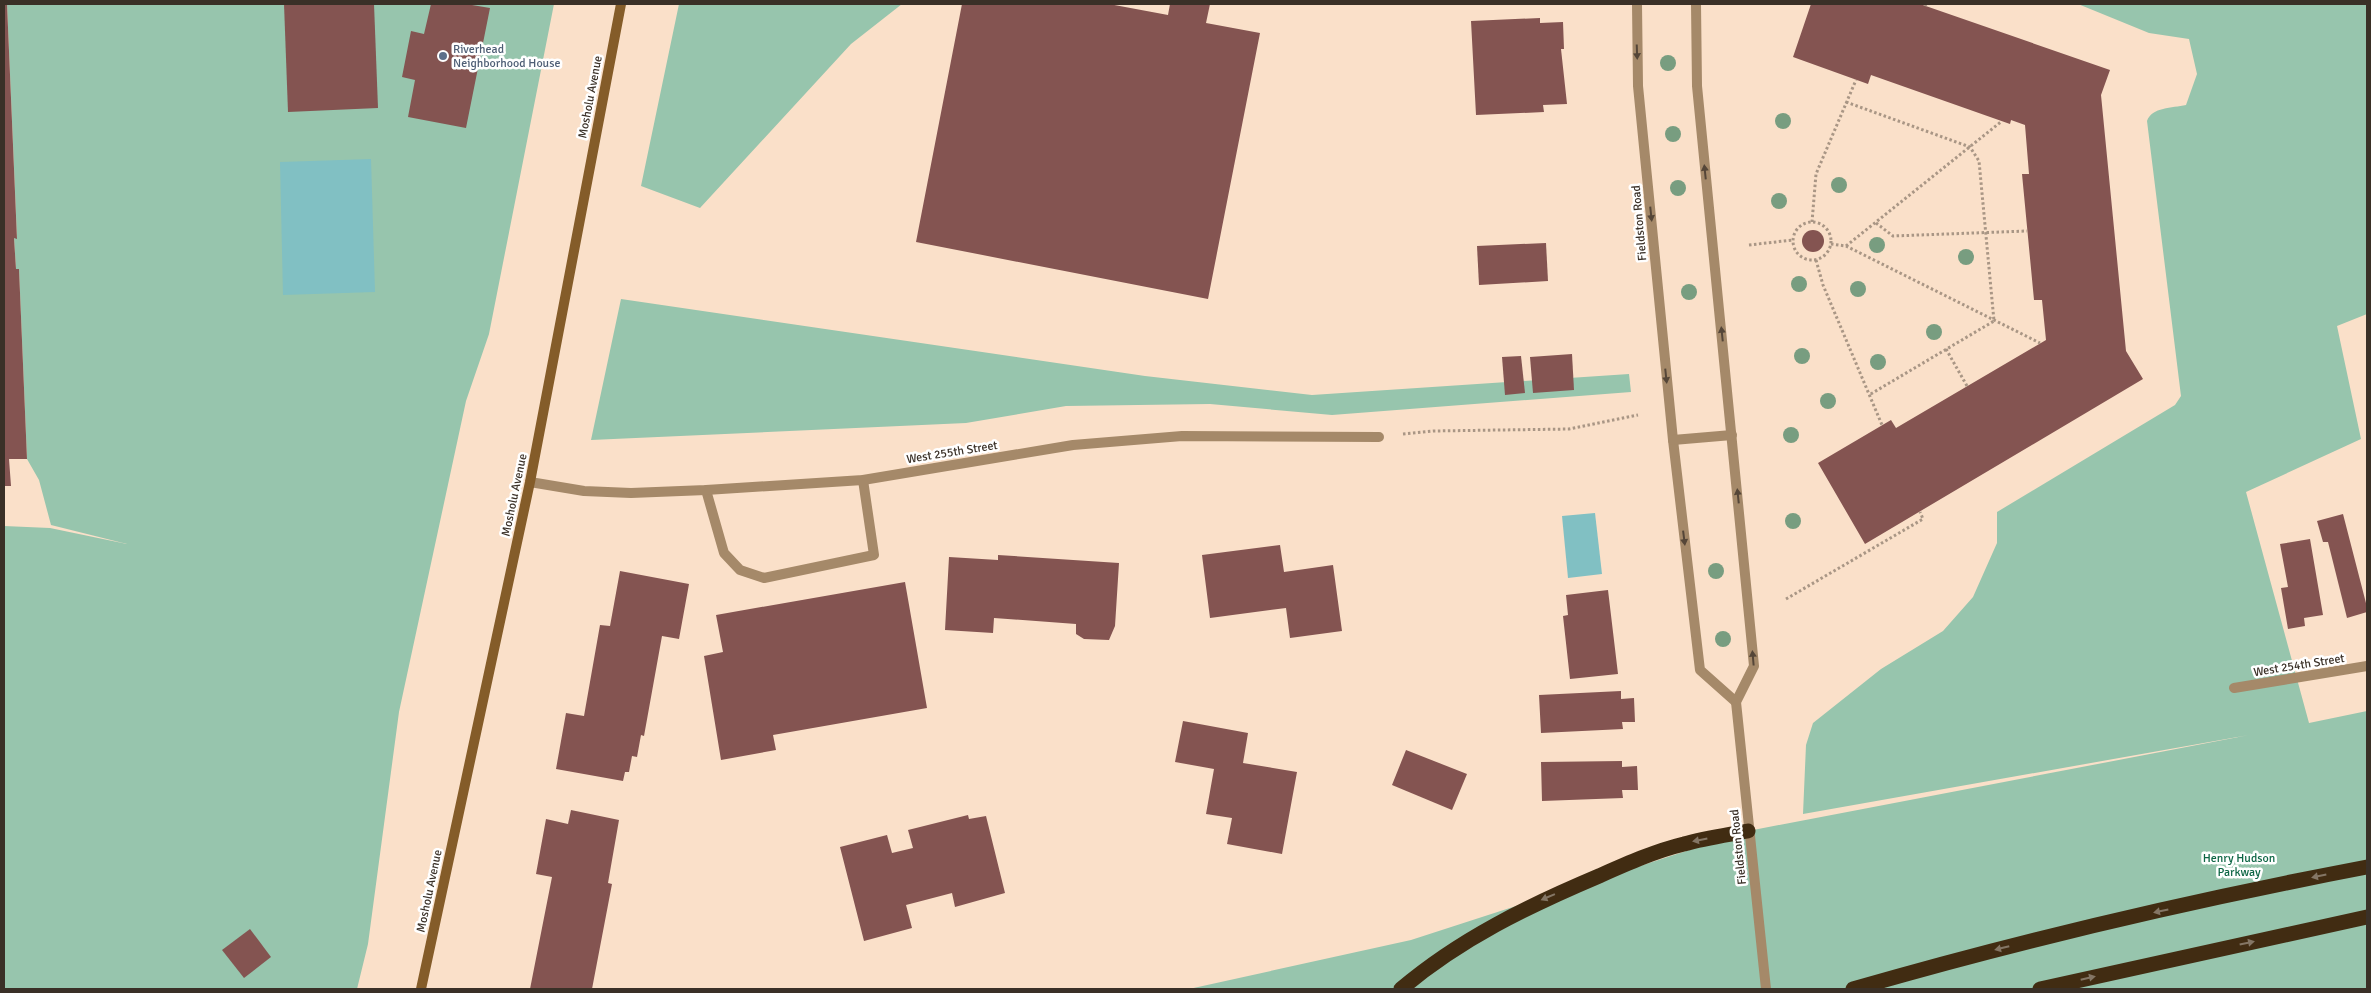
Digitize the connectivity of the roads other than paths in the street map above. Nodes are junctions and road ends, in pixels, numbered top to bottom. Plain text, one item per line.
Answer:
1 (621, 4) edge
2 (1636, 4) edge
3 (1696, 4) edge
4 (1732, 435) junction
5 (1379, 437) road end
6 (1673, 440) junction
7 (862, 480) junction
8 (530, 482) junction
9 (706, 490) junction
10 (2367, 666) edge
11 (2234, 688) dead end
12 (1736, 702) junction
13 (1748, 831) junction
14 (2367, 867) edge
15 (2367, 918) edge
16 (421, 989) edge
17 (1401, 989) edge
18 (1766, 989) edge
19 (1853, 989) edge
20 (2040, 989) edge

1 - 8 street, Mosholu Avenue
2 -> 6 street, Fieldston Road
4 -> 3 street
4 - 6 street
12 -> 4 street
5 - 7 street, West 255th Street
6 -> 12 street, Fieldston Road
7 - 9 street, West 255th Street
7 - 9 street
8 - 9 street, West 255th Street
8 - 16 street, Mosholu Avenue
10 - 11 street, West 254th Street
12 - 13 street, Fieldston Road
13 -> 17 highway
13 - 18 street, Fieldston Road
14 -> 19 highway
20 -> 15 highway

